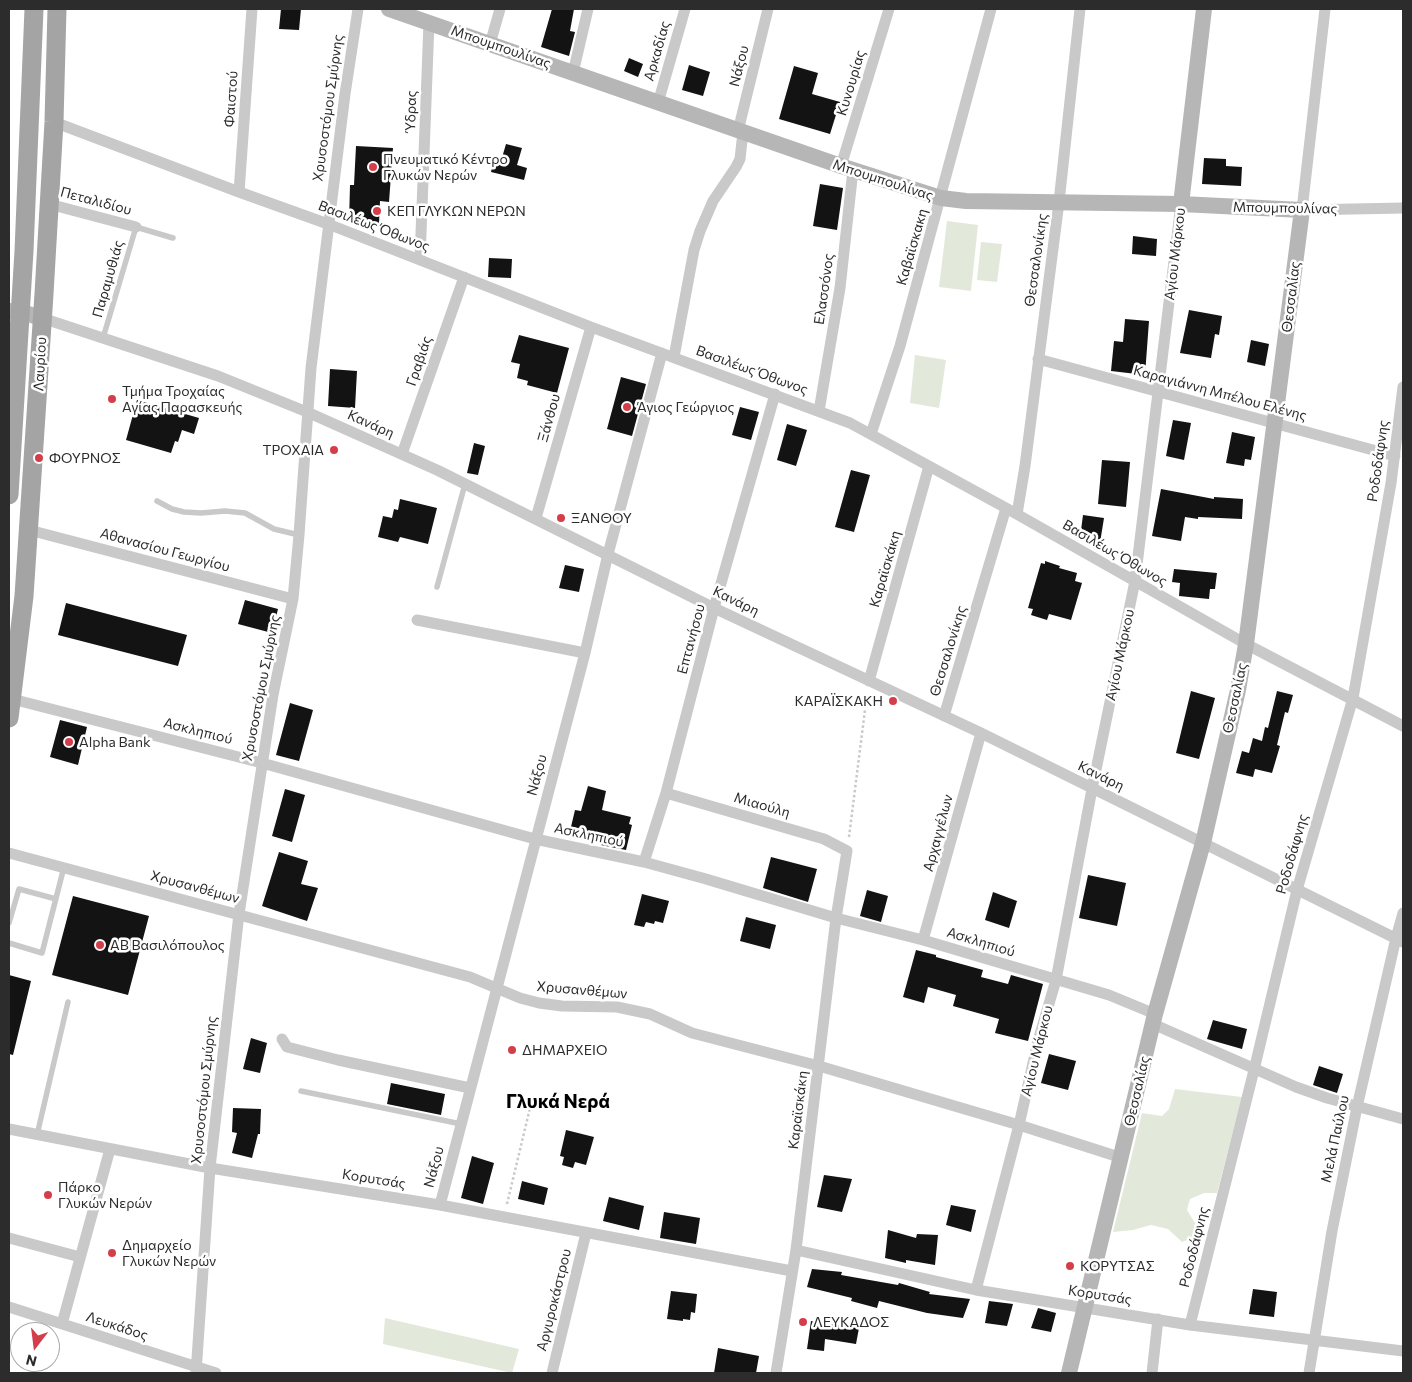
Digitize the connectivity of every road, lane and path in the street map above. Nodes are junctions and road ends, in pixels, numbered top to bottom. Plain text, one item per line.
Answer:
1 (34, 9) edge
2 (57, 9) edge
3 (252, 9) edge
4 (358, 9) edge
5 (389, 9) edge
6 (500, 9) edge
7 (588, 9) edge
8 (685, 9) edge
9 (768, 9) edge
10 (889, 9) edge
11 (991, 9) edge
12 (1080, 9) edge
13 (1204, 9) edge
14 (1325, 9) edge
15 (429, 22) junction
16 (490, 44) junction
17 (573, 73) junction
18 (658, 102) junction
19 (54, 122) junction
20 (741, 131) junction
21 (847, 168) junction
22 (239, 192) junction
23 (941, 198) junction
24 (1059, 202) junction
25 (49, 204) junction
26 (1182, 204) junction
27 (1403, 208) edge
28 (1302, 210) junction
29 (328, 224) junction
30 (136, 227) junction
31 (173, 238) dead end
32 (420, 260) junction
33 (464, 277) junction
34 (15, 311) edge
35 (42, 318) junction
36 (592, 327) junction
37 (103, 338) junction
38 (662, 353) junction
39 (674, 358) junction
40 (1038, 359) junction
41 (1403, 387) edge
42 (1159, 392) junction
43 (775, 394) junction
44 (819, 411) junction
45 (307, 412) junction
46 (1274, 423) junction
47 (871, 434) junction
48 (10, 453) edge
49 (402, 454) junction
50 (1395, 456) junction
51 (929, 466) junction
52 (465, 484) junction
53 (9, 495) edge
54 (157, 502) dead end
55 (1006, 508) junction
56 (1017, 514) junction
57 (536, 518) junction
58 (29, 530) junction
59 (299, 535) junction
60 (608, 554) junction
61 (1135, 581) junction
62 (437, 587) dead end
63 (293, 599) junction
64 (714, 608) junction
65 (417, 620) dead end
66 (1246, 644) junction
67 (585, 654) junction
68 (868, 681) junction
69 (1353, 698) junction
70 (10, 708) edge
71 (944, 716) junction
72 (1403, 726) edge
73 (981, 733) junction
74 (262, 763) junction
75 (1092, 789) junction
76 (666, 793) junction
77 (535, 839) junction
78 (1203, 843) junction
79 (847, 851) junction
80 (9, 853) edge
81 (644, 862) junction
82 (64, 867) junction
83 (1297, 890) junction
84 (56, 899) junction
85 (1403, 912) edge
86 (239, 914) junction
87 (836, 918) junction
88 (9, 924) edge
89 (923, 940) junction
90 (1400, 940) edge
91 (9, 943) edge
92 (1056, 980) junction
93 (496, 987) junction
94 (68, 1002) dead end
95 (1154, 1019) junction
96 (282, 1039) dead end
97 (819, 1066) junction
98 (1254, 1070) junction
99 (470, 1088) junction
100 (301, 1091) dead end
101 (1357, 1107) junction
102 (530, 1108) dead end
103 (1403, 1119) edge
104 (461, 1124) junction
105 (1019, 1125) junction
106 (9, 1130) edge
107 (37, 1135) junction
108 (110, 1149) junction
109 (1122, 1158) junction
110 (210, 1168) junction
111 (440, 1205) junction
112 (503, 1217) junction
113 (586, 1233) junction
114 (9, 1238) edge
115 (796, 1250) junction
116 (80, 1257) junction
117 (792, 1272) junction
118 (976, 1290) junction
119 (9, 1308) edge
120 (1085, 1308) junction
121 (1158, 1319) junction
122 (62, 1324) junction
123 (1190, 1325) junction
124 (1314, 1341) junction
125 (1403, 1351) edge
126 (196, 1370) edge
127 (216, 1373) edge
128 (552, 1373) edge
129 (776, 1373) edge
130 (1069, 1373) edge
131 (1152, 1373) edge
132 (1309, 1373) edge

1 - 34 main road, Λαυρίου
2 - 19 main road, Λαυρίου
3 - 22 street, Φαιστού
4 - 29 street, Χρυσοστόμου Σμύρνης
5 - 15 street, Μπουμπουλίνας
6 - 16 street
7 - 17 street
8 - 18 street, Αρκαδίας
9 - 20 street, Νάξου
10 - 21 street, Κυνουρίας
11 - 23 street, Καβαϊσκακη
12 - 24 street, Θεσσαλονίκης
13 - 26 street, Αγίου Μάρκου
14 - 28 street, Θεσσαλίας
15 - 16 street, Μπουμπουλίνας
15 - 32 street, Ύδρας
16 - 17 street, Μπουμπουλίνας
17 - 18 street, Μπουμπουλίνας
18 - 20 street, Μπουμπουλίνας
19 - 22 street, Βασιλέως Όθωνος
19 - 25 main road, Λαυρίου
20 - 21 street, Μπουμπουλίνας
20 - 39 street, Νάξου
21 - 23 street, Μπουμπουλίνας
21 - 44 street, Ελασσόνος
22 - 29 street, Βασιλέως Όθωνος
23 - 24 street, Μπουμπουλίνας
23 - 47 street, Καβαϊσκακη
24 - 26 street, Μπουμπουλίνας
24 - 40 street, Θεσσαλονίκης
25 - 30 street, Πεταλιδίου
25 - 35 main road, Λαυρίου
26 - 28 street, Μπουμπουλίνας
26 - 42 street, Αγίου Μάρκου
27 - 28 street, Μπουμπουλίνας
28 - 46 street, Θεσσαλίας
29 - 32 street, Βασιλέως Όθωνος
29 - 45 street, Χρυσοστόμου Σμύρνης
30 - 31 lane
30 - 37 lane, Παραμυθιάς
32 - 33 street, Βασιλέως Όθωνος
33 - 36 street, Βασιλέως Όθωνος
33 - 49 street, Γραβιάς
34 - 35 street
34 - 48 main road, Λαυρίου
35 - 37 street, Κανάρη
35 - 58 main road, Λαυρίου
36 - 38 street, Βασιλέως Όθωνος
36 - 57 street, Ξάνθου
37 - 45 street, Κανάρη
38 - 39 street, Βασιλέως Όθωνος
38 - 60 street, Νάξου
39 - 43 street, Βασιλέως Όθωνος
40 - 42 street, Καραγιάννη Μπέλου Ελένης
40 - 56 street, Θεσσαλονίκης
41 - 50 street, Ροδοδάφνης
42 - 46 street, Καραγιάννη Μπέλου Ελένης
42 - 61 street, Αγίου Μάρκου
43 - 44 street, Βασιλέως Όθωνος
43 - 64 street, Επτανήσου
44 - 47 street, Βασιλέως Όθωνος
45 - 49 street, Κανάρη
45 - 59 street, Χρυσοστόμου Σμύρνης
46 - 50 street, Καραγιάννη Μπέλου Ελένης
46 - 66 street, Θεσσαλίας
47 - 51 street, Βασιλέως Όθωνος
48 - 53 main road, Λαυρίου
49 - 52 street, Κανάρη
50 - 69 street, Ροδοδάφνης
51 - 55 street, Βασιλέως Όθωνος
51 - 68 street, Καραϊσκάκη
52 - 57 street, Κανάρη
52 - 62 lane
54 - 59 lane
55 - 56 street, Βασιλέως Όθωνος
55 - 71 street, Θεσσαλονίκης
56 - 61 street, Βασιλέως Όθωνος
57 - 60 street, Κανάρη
58 - 63 street, Αθανασίου Γεωργίου
58 - 70 main road, Λαυρίου
59 - 63 street, Χρυσοστόμου Σμύρνης
60 - 64 street, Κανάρη
60 - 67 street, Νάξου
61 - 66 street, Βασιλέως Όθωνος
61 - 75 street, Αγίου Μάρκου
63 - 74 street, Χρυσοστόμου Σμύρνης
64 - 68 street, Κανάρη
64 - 76 street, Επτανήσου
65 - 67 street
66 - 69 street, Βασιλέως Όθωνος
66 - 78 street, Θεσσαλίας
67 - 77 street, Νάξου
68 - 71 street, Κανάρη
68 - 79 path
69 - 72 street, Βασιλέως Όθωνος
69 - 83 street, Ροδοδάφνης
70 - 74 street, Ασκληπιού
71 - 73 street, Κανάρη
73 - 75 street, Κανάρη
73 - 89 street, Αρχαγγέλων
74 - 77 street, Ασκληπιού
74 - 86 street, Χρυσοστόμου Σμύρνης
75 - 78 street, Κανάρη
75 - 92 street, Αγίου Μάρκου
76 - 79 street, Μιαούλη
76 - 81 street, Επτανήσου
77 - 81 street, Ασκληπιού
77 - 93 street, Νάξου
78 - 83 street, Κανάρη
78 - 95 street, Θεσσαλίας
79 - 87 street, Καραϊσκάκη
80 - 82 street, Χρυσανθέμων
81 - 87 street, Ασκληπιού
82 - 84 lane
82 - 86 street, Χρυσανθέμων
83 - 90 street, Κανάρη
83 - 98 street, Ροδοδάφνης
84 - 88 lane
84 - 91 lane
85 - 90 street, Μελά Παύλου
86 - 93 street, Χρυσανθέμων
86 - 110 street, Χρυσοστόμου Σμύρνης
87 - 89 street, Ασκληπιού
87 - 97 street, Καραϊσκάκη
89 - 92 street, Ασκληπιού
90 - 101 street, Μελά Παύλου
92 - 95 street, Ασκληπιού
92 - 105 street, Αγίου Μάρκου
93 - 97 street, Χρυσανθέμων
93 - 99 street, Νάξου
94 - 107 lane
95 - 98 street, Ασκληπιού
95 - 109 street, Θεσσαλίας
96 - 99 street
97 - 105 street, Χρυσανθέμων
97 - 115 street, Καραϊσκάκη
98 - 101 street, Ασκληπιού
98 - 123 street, Ροδοδάφνης
99 - 104 street, Νάξου
100 - 104 lane
101 - 103 street, Ασκληπιού
101 - 124 street, Μελά Παύλου
102 - 112 path
104 - 111 street, Νάξου
105 - 109 street, Χρυσανθέμων
105 - 118 street, Αγίου Μάρκου
106 - 107 street, Κορυτσάς
107 - 108 street, Κορυτσάς
108 - 110 street, Κορυτσάς
108 - 116 street
109 - 120 street, Θεσσαλίας
110 - 111 street, Κορυτσάς
110 - 126 street, Χρυσοστόμου Σμύρνης
111 - 112 street, Κορυτσάς
112 - 113 street, Κορυτσάς
113 - 117 street, Κορυτσάς
113 - 128 street, Αργυροκάστρου
114 - 116 street
115 - 117 street, Καραϊσκάκη
115 - 118 street, Κορυτσάς
116 - 122 street
117 - 129 street, Καραϊσκάκη
118 - 120 street, Κορυτσάς
119 - 122 street, Λευκάδος
120 - 121 street, Κορυτσάς
120 - 130 street, Θεσσαλίας
121 - 123 street, Κορυτσάς
121 - 131 street
122 - 126 street, Λευκάδος
123 - 124 street, Κορυτσάς
124 - 125 street, Κορυτσάς
124 - 132 street, Μελά Παύλου
126 - 127 street, Λευκάδος

